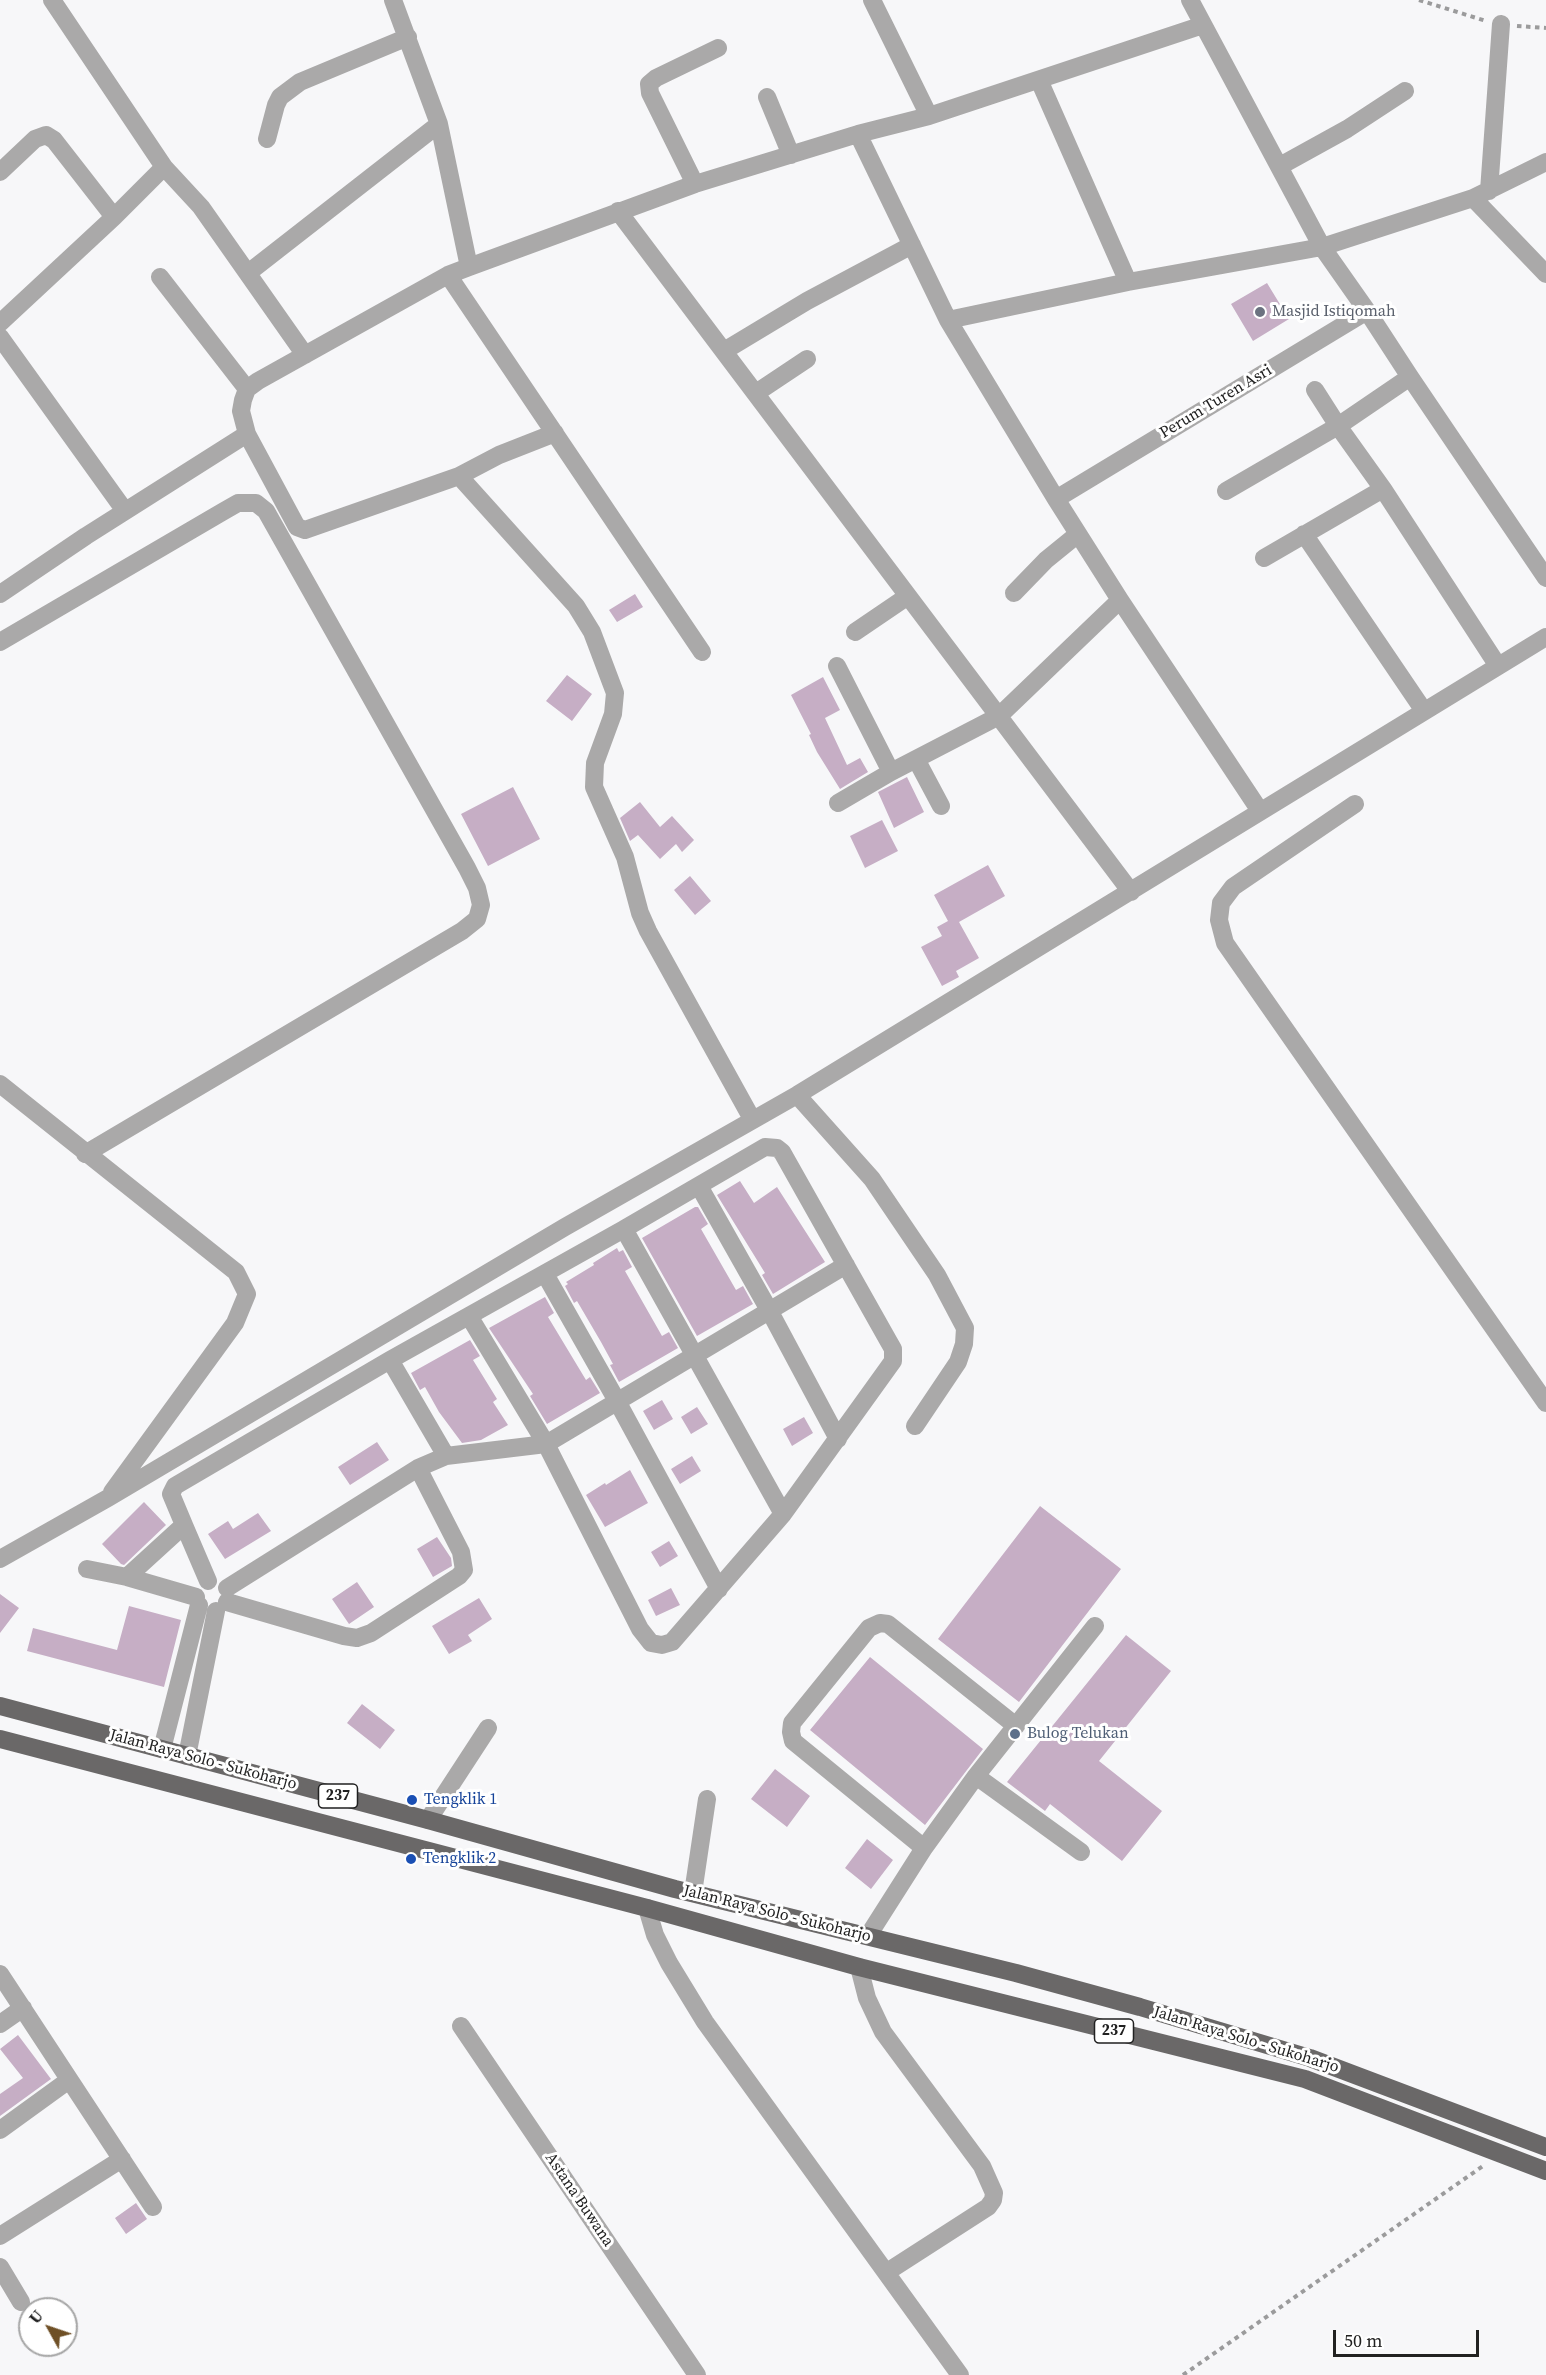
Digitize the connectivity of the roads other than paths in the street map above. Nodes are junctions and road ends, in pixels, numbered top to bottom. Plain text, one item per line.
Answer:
1 (52, 0) edge
2 (393, 0) edge
3 (872, 0) edge
4 (1190, 0) edge
5 (1501, 24) dead end
6 (1203, 25) junction
7 (408, 37) junction
8 (718, 48) dead end
9 (1039, 80) junction
10 (1405, 91) dead end
11 (767, 97) dead end
12 (929, 116) junction
13 (439, 124) junction
14 (858, 134) junction
15 (267, 139) dead end
16 (791, 154) junction
17 (1546, 162) edge
18 (1280, 166) junction
19 (164, 167) junction
20 (0, 172) edge
21 (696, 184) junction
22 (1481, 195) junction
23 (618, 211) junction
24 (114, 217) junction
25 (912, 245) junction
26 (1322, 247) junction
27 (469, 267) junction
28 (248, 273) junction
29 (1546, 274) edge
30 (448, 275) junction
31 (160, 278) dead end
32 (1128, 282) junction
33 (1368, 311) junction
34 (948, 320) junction
35 (0, 323) edge
36 (0, 337) edge
37 (724, 351) junction
38 (305, 355) junction
39 (807, 359) dead end
40 (1410, 377) junction
41 (247, 389) junction
42 (1315, 390) dead end
43 (756, 393) junction
44 (1338, 426) junction
45 (555, 433) junction
46 (247, 434) junction
47 (459, 476) junction
48 (1383, 489) junction
49 (1226, 490) dead end
50 (1060, 496) junction
51 (125, 511) junction
52 (1078, 534) junction
53 (1304, 534) junction
54 (1264, 558) dead end
55 (1546, 578) edge
56 (1014, 593) dead end
57 (0, 594) edge
58 (908, 596) junction
59 (1120, 600) junction
60 (855, 632) dead end
61 (1546, 637) edge
62 (0, 642) edge
63 (702, 652) dead end
64 (837, 666) dead end
65 (1498, 666) junction
66 (1425, 711) junction
67 (999, 716) junction
68 (916, 759) junction
69 (891, 772) junction
70 (838, 803) dead end
71 (1355, 804) dead end
72 (941, 806) dead end
73 (1260, 811) junction
74 (1131, 892) junction
75 (0, 1084) edge
76 (797, 1095) junction
77 (752, 1119) junction
78 (85, 1154) junction
79 (699, 1186) junction
80 (624, 1229) junction
81 (846, 1265) junction
82 (545, 1274) junction
83 (769, 1310) junction
84 (468, 1316) junction
85 (693, 1355) junction
86 (390, 1360) junction
87 (618, 1401) junction
88 (1546, 1403) edge
89 (915, 1426) dead end
90 (838, 1439) junction
91 (546, 1444) junction
92 (446, 1456) junction
93 (418, 1468) junction
94 (108, 1498) junction
95 (783, 1514) junction
96 (184, 1525) junction
97 (0, 1559) edge
98 (87, 1569) dead end
99 (127, 1577) junction
100 (719, 1589) junction
101 (213, 1601) junction
102 (1095, 1626) dead end
103 (0, 1706) edge
104 (1016, 1726) junction
105 (488, 1728) dead end
106 (0, 1739) edge
107 (162, 1749) junction
108 (187, 1756) junction
109 (976, 1776) junction
110 (707, 1799) dead end
111 (428, 1820) junction
112 (924, 1848) junction
113 (1081, 1852) dead end
114 (684, 1891) junction
115 (647, 1908) junction
116 (867, 1936) junction
117 (859, 1967) junction
118 (0, 1974) edge
119 (22, 2008) junction
120 (0, 2024) edge
121 (461, 2026) dead end
122 (69, 2080) junction
123 (0, 2130) edge
124 (1546, 2147) edge
125 (122, 2159) junction
126 (1546, 2171) edge
127 (153, 2207) dead end
128 (0, 2235) edge
129 (0, 2267) edge
130 (887, 2272) junction
131 (18, 2297) edge
132 (697, 2375) edge
133 (960, 2375) edge

1 - 19 street
2 - 7 street
3 - 12 street
4 - 6 street
5 - 22 street
6 - 9 street
6 - 18 street
7 - 13 street
7 - 15 street
8 - 21 street
9 - 12 street
9 - 32 street
10 - 18 street
11 - 16 street
12 - 14 street
13 - 27 street
13 - 28 street
14 - 16 street
14 - 25 street
16 - 21 street
17 - 22 street
18 - 26 street
19 - 24 street
19 - 28 street
20 - 24 street
21 - 23 street
22 - 26 street
22 - 29 street
23 - 27 street
23 - 37 street
24 - 35 street
25 - 34 street
25 - 37 street
26 - 32 street
26 - 33 street
27 - 30 street
28 - 38 street
30 - 38 street
30 - 45 street
31 - 41 street
32 - 34 street
33 - 40 street
33 - 50 street, Perum Turen Asri
34 - 50 street
36 - 51 street
37 - 43 street
38 - 41 street
39 - 43 street
40 - 44 street
40 - 55 street
41 - 46 street
42 - 44 street
43 - 58 street
44 - 48 street
44 - 49 street
45 - 47 street
45 - 63 street
46 - 47 street
46 - 51 street
47 - 77 street
48 - 53 street
48 - 65 street
50 - 52 street
51 - 57 street
52 - 56 street
52 - 59 street
53 - 54 street
53 - 66 street
58 - 60 street
58 - 67 street
59 - 67 street
59 - 73 street
61 - 65 street
62 - 78 street
64 - 69 street
65 - 66 street
66 - 73 street
67 - 68 street
67 - 74 street
68 - 69 street
68 - 72 street
69 - 70 street
71 - 88 street
73 - 74 street
74 - 76 street
75 - 78 street
76 - 77 street
76 - 89 street
77 - 94 street
78 - 94 street
79 - 80 street
79 - 81 street
79 - 83 street
80 - 82 street
80 - 85 street
81 - 83 street
81 - 90 street
82 - 84 street
82 - 87 street
83 - 85 street
83 - 90 street
84 - 86 street
84 - 91 street
85 - 87 street
85 - 95 street
86 - 92 street
86 - 96 street
87 - 91 street
87 - 100 street
90 - 95 street
91 - 92 street
91 - 100 street
92 - 93 street
93 - 101 street
93 - 101 street
94 - 97 street
95 - 100 street
96 - 99 street
96 - 101 street
98 - 99 street
99 - 101 street
101 - 107 street
101 - 108 street
102 - 104 street
103 - 107 main road, Jalan Raya Solo - Sukoharjo / 237
104 - 109 street
104 - 112 street
105 - 111 street
106 - 115 main road, Jalan Raya Solo - Sukoharjo / 237
107 - 108 main road, Jalan Raya Solo - Sukoharjo / 237
108 - 111 main road, Jalan Raya Solo - Sukoharjo / 237
109 - 112 street
109 - 113 street
110 - 114 street
111 - 114 main road, Jalan Raya Solo - Sukoharjo / 237
112 - 116 street
114 - 116 main road, Jalan Raya Solo - Sukoharjo / 237
115 - 117 main road, Jalan Raya Solo - Sukoharjo / 237
115 - 130 street
116 - 117 main road
116 - 124 main road, Jalan Raya Solo - Sukoharjo / 237
117 - 126 main road, Jalan Raya Solo - Sukoharjo / 237
117 - 130 street
118 - 119 street
119 - 120 street
119 - 122 street
121 - 132 street, Astana Buwana
122 - 123 street
122 - 125 street
125 - 127 street
125 - 128 street
129 - 131 street
130 - 133 street

